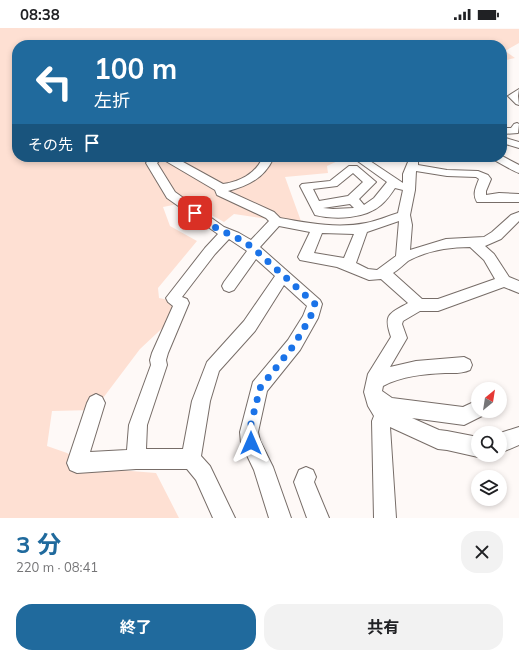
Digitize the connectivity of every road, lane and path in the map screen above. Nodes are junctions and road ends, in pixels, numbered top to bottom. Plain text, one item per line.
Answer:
1 (507, 93) edge
2 (517, 97) edge
3 (517, 126) dead end
4 (507, 131) edge
5 (152, 162) edge
6 (175, 162) edge
7 (267, 162) edge
8 (365, 162) edge
9 (410, 162) edge
10 (507, 162) edge
11 (519, 170) edge
12 (394, 181) junction
13 (221, 188) junction
14 (409, 190) junction
15 (519, 198) edge
16 (352, 199) junction
17 (315, 205) junction
18 (362, 209) junction
19 (404, 215) junction
20 (519, 216) edge
21 (276, 221) junction
22 (318, 229) junction
23 (360, 229) junction
24 (226, 234) junction
25 (474, 243) junction
26 (252, 247) junction
27 (403, 258) junction
28 (348, 265) junction
29 (383, 273) junction
30 (283, 274) junction
31 (504, 281) junction
32 (229, 286) dead end
33 (519, 287) edge
34 (418, 305) junction
35 (464, 365) dead end
36 (378, 397) junction
37 (96, 403) dead end
38 (471, 412) edge
39 (519, 436) edge
40 (507, 440) edge
41 (471, 446) edge
42 (136, 459) junction
43 (191, 459) junction
44 (306, 477) dead end
45 (224, 518) edge
46 (280, 518) edge
47 (318, 518) edge
48 (385, 518) edge

1 - 2 street
3 - 4 street
5 - 24 street
6 - 13 street
7 - 13 street
8 - 12 street
9 - 14 street
9 - 15 street
10 - 11 street
12 - 14 street
12 - 18 street
13 - 21 street
14 - 19 street
16 - 17 street
16 - 17 street
16 - 18 street
17 - 18 street
19 - 23 street
19 - 27 street
20 - 25 street
21 - 22 street
21 - 26 street
22 - 23 street
22 - 28 street
23 - 28 street
24 - 26 street
24 - 42 street
25 - 27 street
25 - 31 street
26 - 30 street
26 - 32 street
27 - 29 street
28 - 29 street
29 - 34 street
30 - 43 street
30 - 46 street
31 - 33 street
31 - 34 street
34 - 36 street
35 - 36 street
36 - 38 street
36 - 41 street
36 - 48 street
37 - 42 street
39 - 40 street
42 - 43 street
43 - 45 street
44 - 47 street

